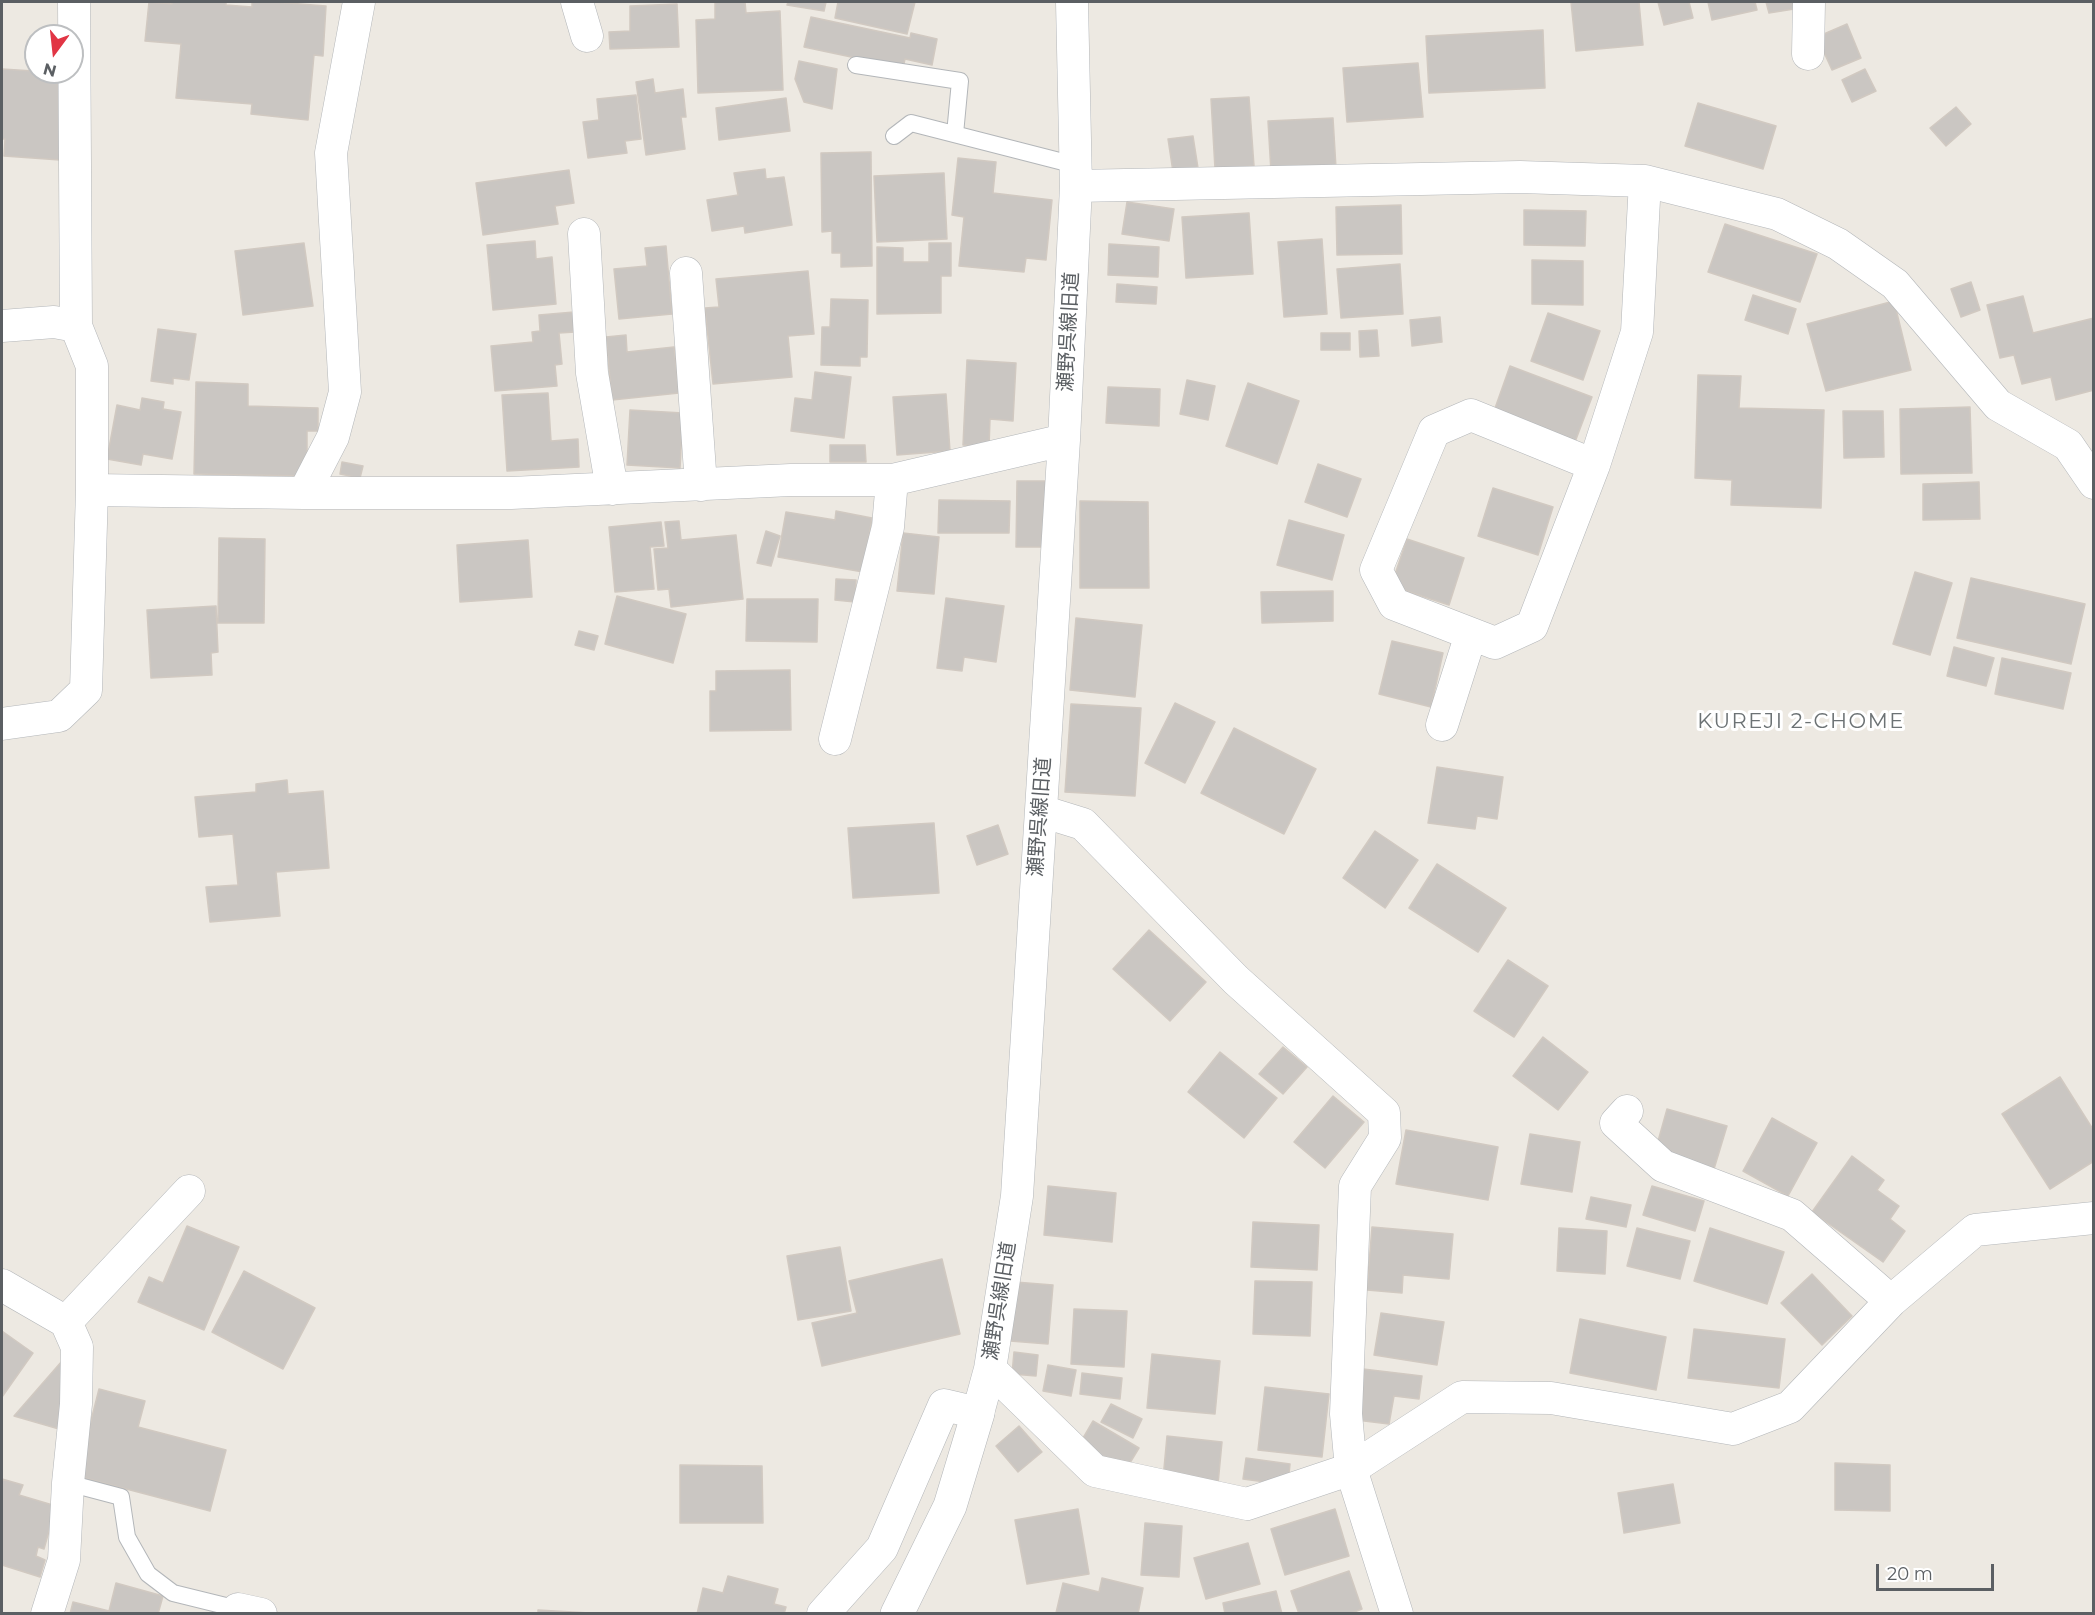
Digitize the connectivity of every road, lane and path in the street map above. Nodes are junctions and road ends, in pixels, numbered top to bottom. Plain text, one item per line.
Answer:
1 (74, 2) edge
2 (359, 2) edge
3 (577, 2) edge
4 (1072, 2) edge
5 (1809, 2) edge
6 (587, 36) dead end
7 (1808, 54) dead end
8 (856, 65) dead end
9 (955, 134) junction
10 (894, 136) dead end
11 (1076, 176) junction
12 (1645, 181) junction
13 (584, 234) dead end
14 (686, 273) dead end
15 (2, 326) edge
16 (76, 326) junction
17 (1064, 440) junction
18 (1594, 465) junction
19 (892, 480) junction
20 (2094, 483) edge
21 (701, 484) junction
22 (612, 489) junction
23 (92, 490) junction
24 (304, 493) junction
25 (1471, 634) junction
26 (2, 724) edge
27 (1442, 725) dead end
28 (835, 739) dead end
29 (1041, 810) junction
30 (1627, 1111) dead end
31 (189, 1191) dead end
32 (2094, 1218) edge
33 (2, 1286) edge
34 (1891, 1301) junction
35 (66, 1322) junction
36 (990, 1369) junction
37 (978, 1413) junction
38 (1351, 1469) junction
39 (68, 1483) junction
40 (250, 1611) edge
41 (47, 1614) edge
42 (823, 1614) edge
43 (897, 1614) edge
44 (1397, 1614) edge

1 - 16 street
2 - 24 street
3 - 6 street
4 - 11 street, 瀬野呉線旧道
5 - 7 street
8 - 9 lane
9 - 10 lane
9 - 11 lane
11 - 12 street
11 - 17 street, 瀬野呉線旧道
12 - 18 street
12 - 20 street
13 - 22 street
14 - 21 street
15 - 16 street
16 - 23 street
17 - 19 street
17 - 29 street, 瀬野呉線旧道
18 - 25 street
18 - 25 street
19 - 21 street
19 - 28 street
21 - 22 street
22 - 24 street
23 - 24 street
23 - 26 street
25 - 27 street
29 - 36 street, 瀬野呉線旧道
29 - 38 street
30 - 34 street
31 - 35 street
32 - 34 street
33 - 35 street
34 - 38 street
35 - 39 street
36 - 37 street, 瀬野呉線旧道
36 - 38 street
37 - 42 street
37 - 43 street, 瀬野呉線旧道
38 - 44 street
39 - 40 lane
39 - 41 street

